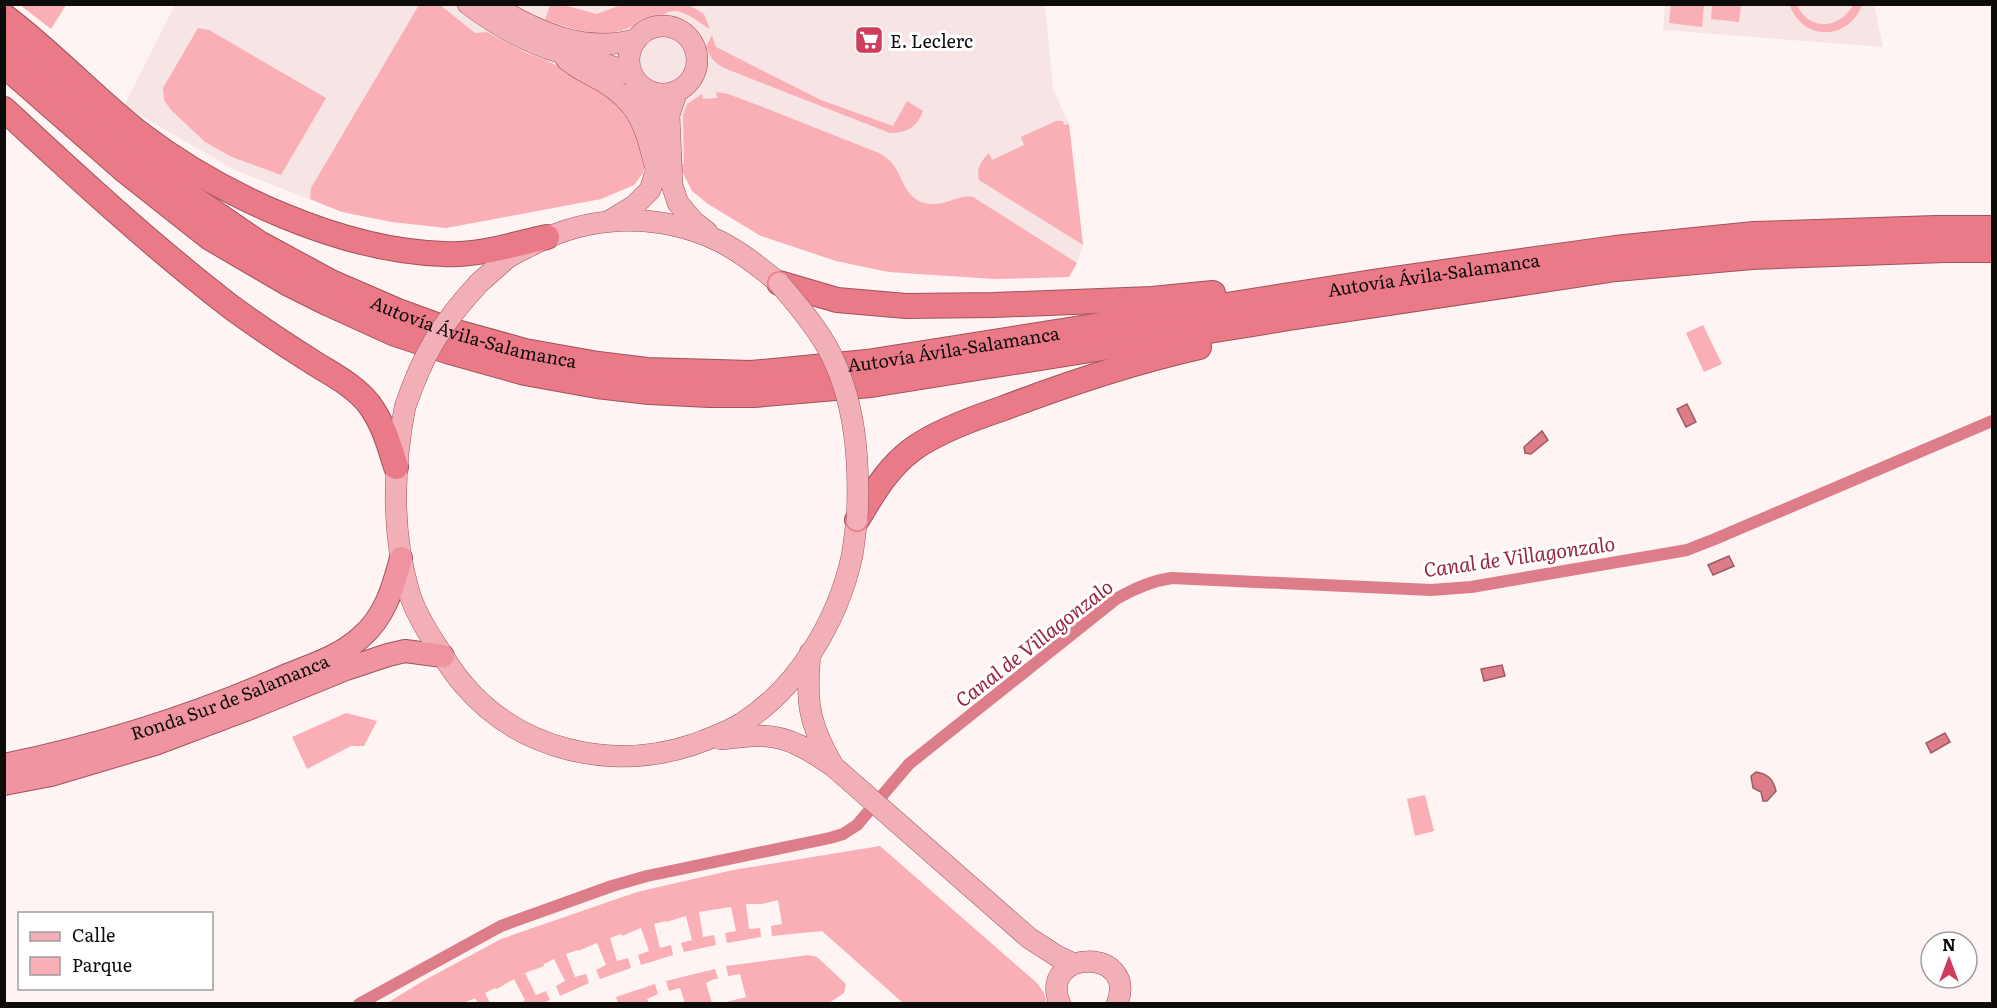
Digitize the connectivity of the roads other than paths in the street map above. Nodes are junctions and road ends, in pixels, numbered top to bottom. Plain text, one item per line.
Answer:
1 (468, 4) edge
2 (492, 4) edge
3 (4, 16) edge
4 (4, 37) edge
5 (637, 39) junction
6 (558, 51) junction
7 (4, 65) edge
8 (639, 83) junction
9 (4, 89) edge
10 (677, 92) junction
11 (4, 109) edge
12 (656, 169) junction
13 (609, 221) junction
14 (1992, 228) edge
15 (548, 237) junction
16 (1941, 239) junction
17 (719, 241) junction
18 (1975, 242) edge
19 (188, 272) junction
20 (1379, 281) junction
21 (779, 283) junction
22 (1340, 310) junction
23 (396, 467) junction
24 (857, 520) junction
25 (401, 558) junction
26 (810, 653) junction
27 (442, 656) junction
28 (706, 740) junction
29 (4, 765) edge
30 (833, 766) junction
31 (4, 784) edge
32 (1029, 938) junction
33 (1074, 964) junction
34 (1059, 993) edge
35 (1119, 1003) edge

1 - 6 main road
2 - 5 main road
3 - 15 highway
4 - 20 highway, Autovía Ávila-Salamanca
5 - 8 main road
5 - 10 main road
6 - 8 main road
6 - 12 main road
7 - 22 highway, Autovía Ávila-Salamanca
8 - 10 main road
8 - 12 main road
9 - 19 highway
10 - 17 main road
11 - 19 highway
12 - 13 main road
13 - 15 main road
13 - 17 main road
14 - 18 highway, Autovía Ávila-Salamanca
15 - 23 main road, bridge
16 - 18 highway, Autovía Ávila-Salamanca
16 - 20 highway, Autovía Ávila-Salamanca
16 - 22 highway, Autovía Ávila-Salamanca
17 - 21 main road
19 - 23 highway
20 - 21 highway
21 - 24 main road, bridge
22 - 24 highway
23 - 25 main road
24 - 26 main road
25 - 27 main road
25 - 29 highway, Ronda Sur de Salamanca
26 - 28 main road
26 - 30 main road
27 - 28 main road
27 - 31 highway, Ronda Sur de Salamanca
28 - 30 main road
30 - 32 main road
32 - 33 main road
32 - 34 main road
33 - 34 main road
33 - 35 main road

